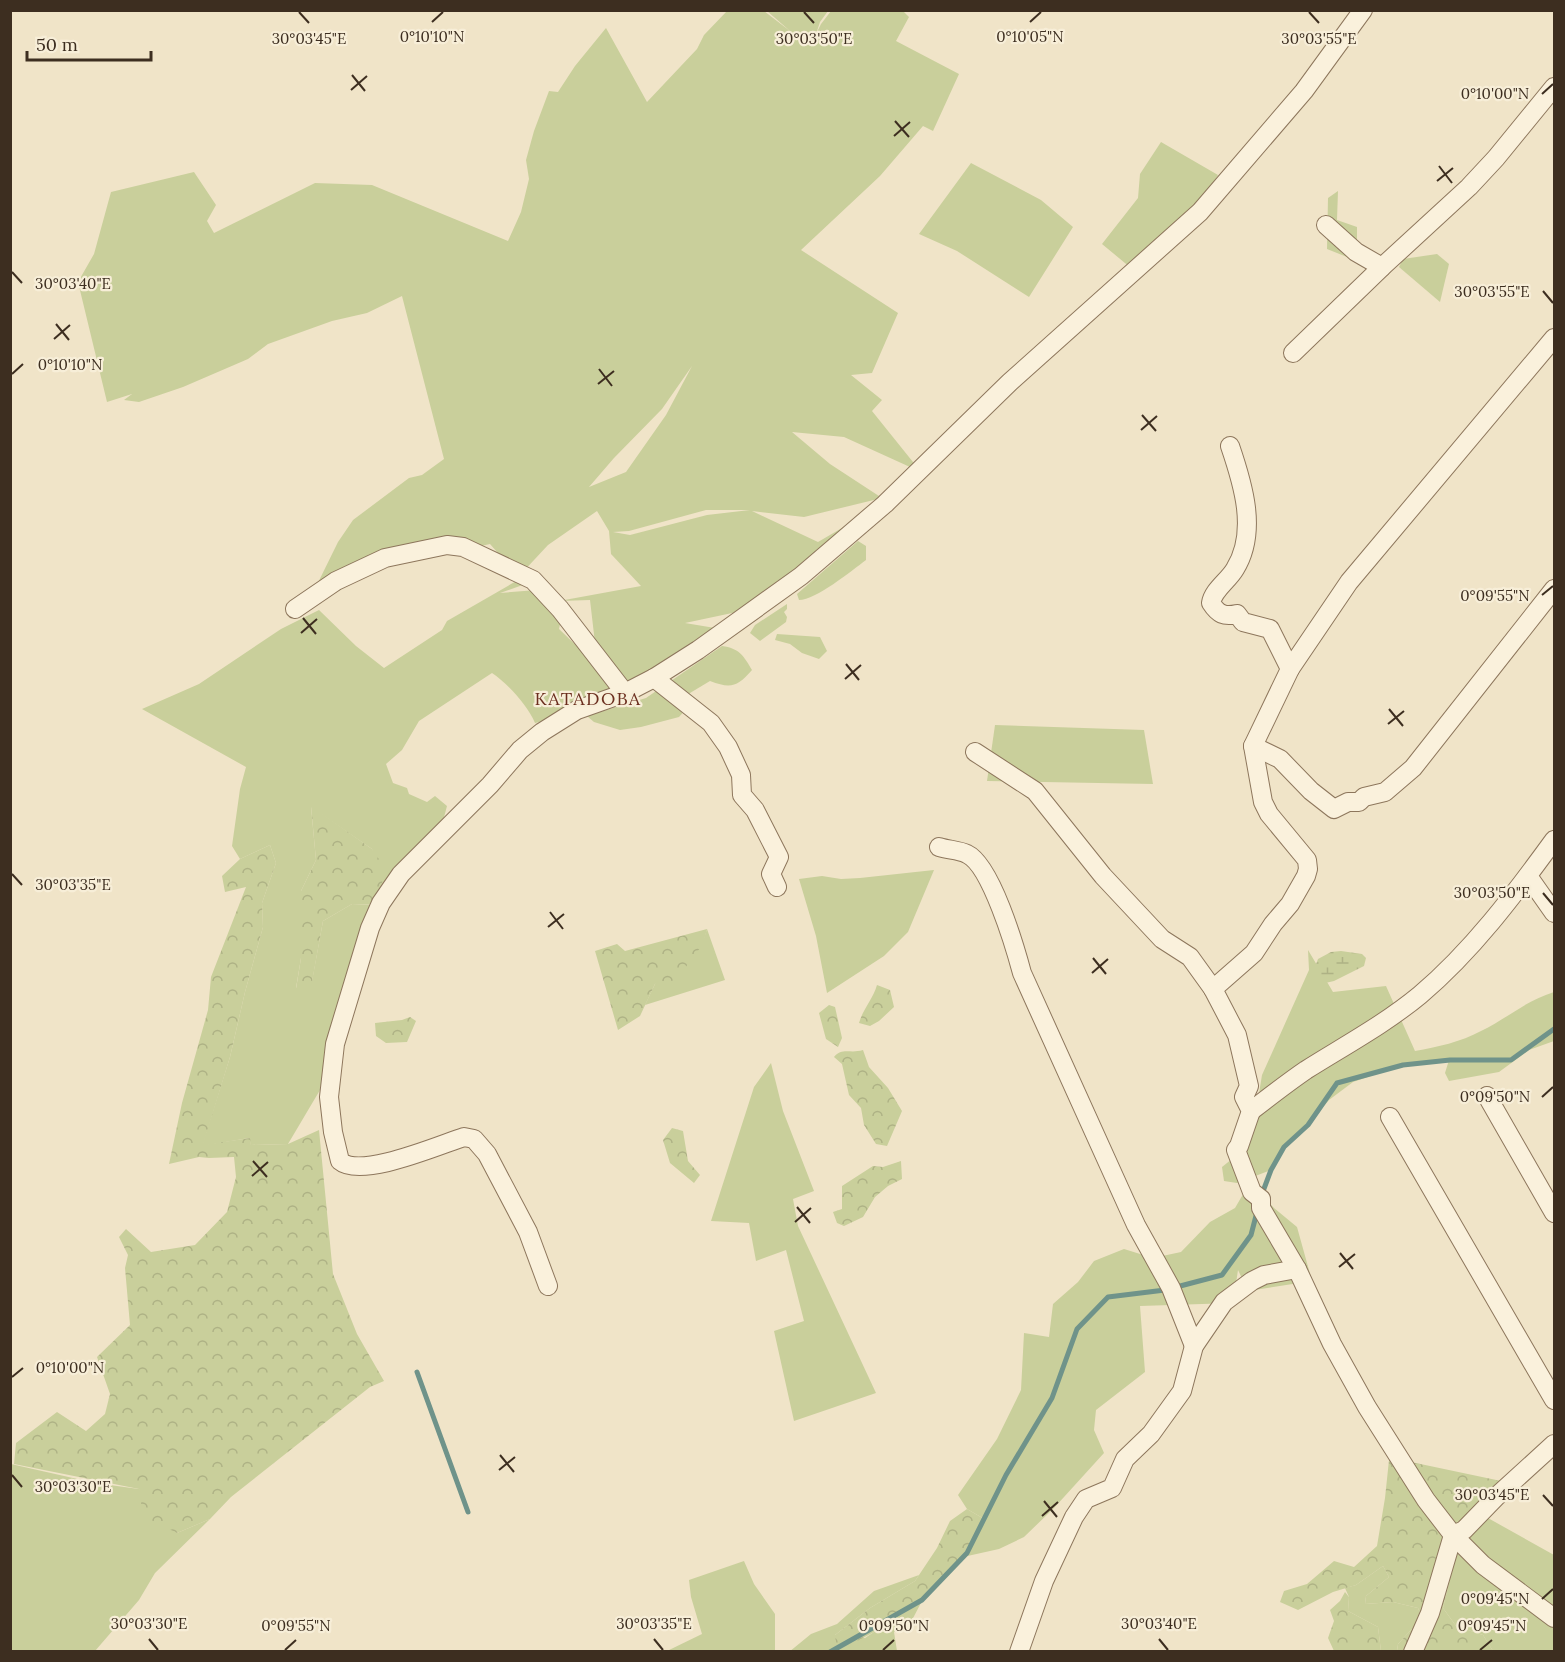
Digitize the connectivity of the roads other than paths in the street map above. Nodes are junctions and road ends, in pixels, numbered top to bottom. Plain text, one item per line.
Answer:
1 (1364, 10) edge
2 (1554, 87) edge
3 (1326, 225) dead end
4 (1382, 267) junction
5 (1554, 338) edge
6 (1293, 353) dead end
7 (1230, 446) dead end
8 (1554, 589) edge
9 (295, 609) dead end
10 (1290, 669) junction
11 (654, 678) junction
12 (625, 693) junction
13 (1253, 746) junction
14 (975, 752) dead end
15 (1554, 840) edge
16 (939, 848) dead end
17 (1528, 876) junction
18 (777, 887) dead end
19 (1554, 913) edge
20 (1213, 989) junction
21 (1487, 1096) dead end
22 (1251, 1111) junction
23 (1390, 1117) dead end
24 (1554, 1213) edge
25 (1297, 1269) junction
26 (548, 1286) dead end
27 (1194, 1346) junction
28 (1554, 1400) edge
29 (1554, 1444) edge
30 (1454, 1535) junction
31 (1554, 1618) edge
32 (1018, 1652) edge
33 (1413, 1652) edge

1 - 11 street
2 - 4 street
3 - 4 street
4 - 6 street
5 - 10 street
7 - 10 street
8 - 13 street
9 - 12 street
10 - 13 street
11 - 12 street
11 - 18 street
12 - 26 street
13 - 20 street
14 - 20 street
15 - 17 street
16 - 27 street
17 - 19 street
17 - 22 street
20 - 22 street
21 - 24 street
22 - 25 street
23 - 28 street
25 - 27 street
25 - 30 street
27 - 32 street
29 - 30 street
30 - 31 street
30 - 33 street

